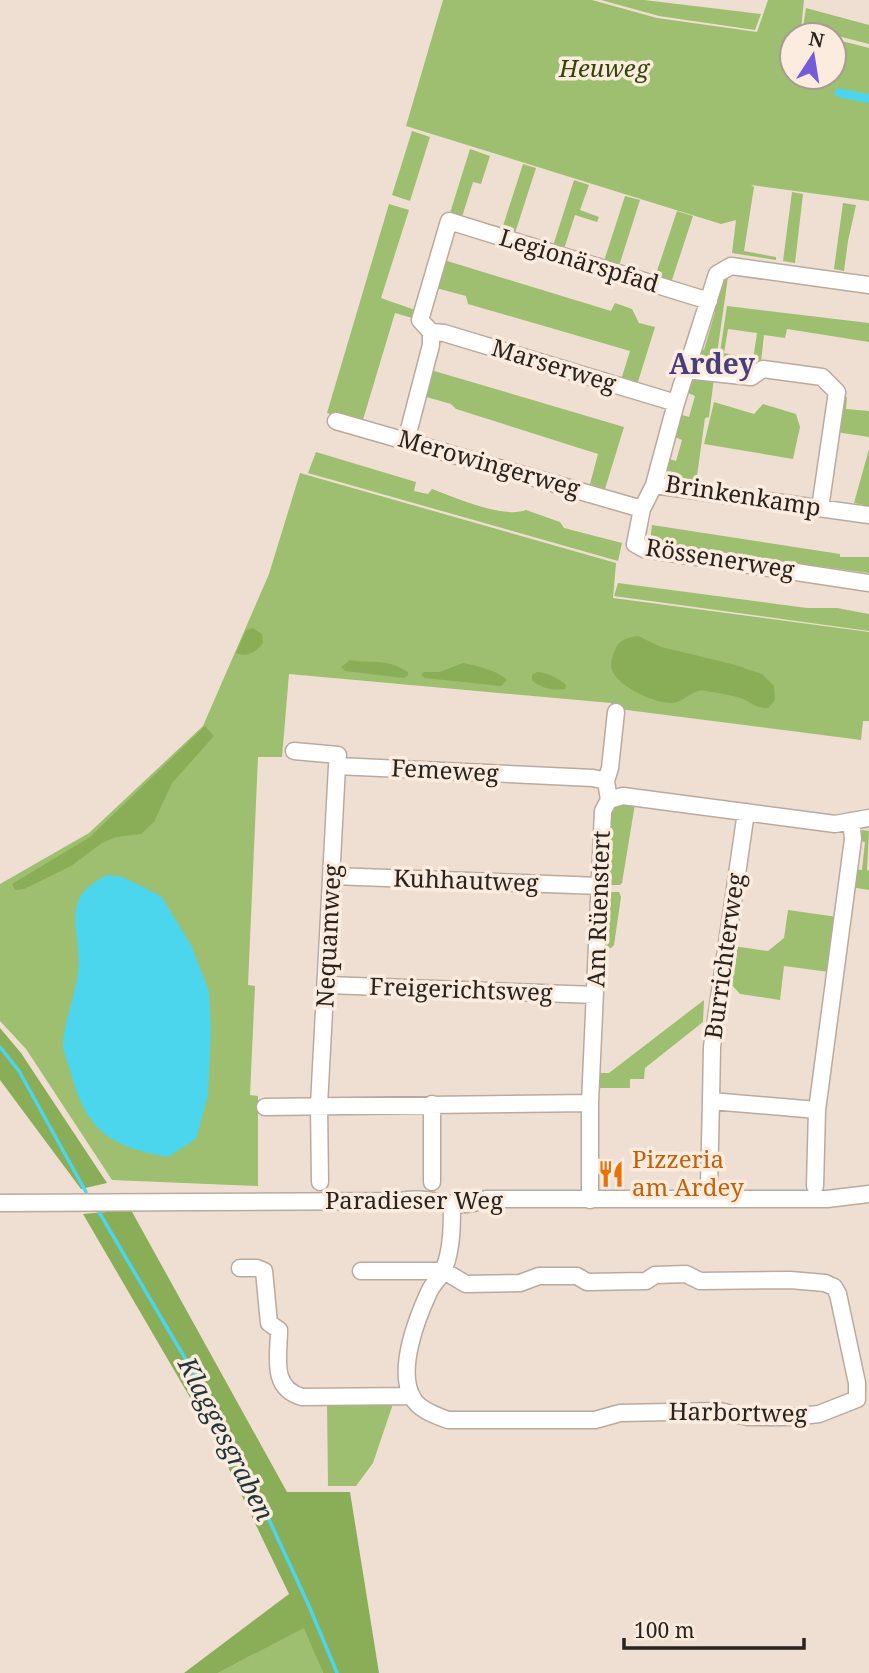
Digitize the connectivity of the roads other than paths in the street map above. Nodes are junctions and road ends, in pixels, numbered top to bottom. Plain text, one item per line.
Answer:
1 (869, 285) edge
2 (709, 300) junction
3 (431, 332) junction
4 (687, 370) junction
5 (676, 403) junction
6 (336, 421) dead end
7 (406, 441) junction
8 (654, 485) junction
9 (820, 508) junction
10 (642, 509) junction
11 (869, 514) edge
12 (869, 583) edge
13 (616, 712) dead end
14 (294, 751) dead end
15 (337, 766) junction
16 (606, 781) junction
17 (609, 800) junction
18 (746, 812) junction
19 (869, 818) edge
20 (851, 821) junction
21 (333, 876) junction
22 (600, 886) junction
23 (327, 985) junction
24 (595, 995) junction
25 (711, 1101) junction
26 (590, 1103) junction
27 (432, 1104) junction
28 (319, 1105) junction
29 (265, 1107) dead end
30 (817, 1110) junction
31 (320, 1182) dead end
32 (432, 1182) dead end
33 (709, 1186) dead end
34 (816, 1186) dead end
35 (869, 1194) edge
36 (827, 1199) junction
37 (590, 1200) junction
38 (0, 1203) edge
39 (452, 1204) junction
40 (869, 1204) edge
41 (240, 1268) dead end
42 (361, 1271) dead end
43 (444, 1271) junction
44 (412, 1396) junction

1 - 2 street, Brinkenkamp
2 - 3 street, Legionärspfad
2 - 4 street, Brinkenkamp
3 - 5 street, Marserweg
3 - 7 street
4 - 5 street, Brinkenkamp
4 - 9 street
5 - 8 street, Brinkenkamp
6 - 7 street, Merowingerweg
7 - 10 street, Merowingerweg
8 - 9 street, Brinkenkamp
8 - 10 street, Rössenerweg
9 - 11 street, Brinkenkamp
10 - 12 street, Rössenerweg
13 - 16 street
14 - 15 street, Femeweg
15 - 16 street, Femeweg
15 - 21 street, Nequamweg
16 - 17 street
17 - 18 street, Am Rüenstert
17 - 22 street, Am Rüenstert
18 - 20 street, Am Rüenstert
18 - 25 street, Burrichterweg
19 - 20 street, Am Rüenstert
20 - 30 street
21 - 22 street, Kuhhautweg
21 - 23 street, Nequamweg
22 - 24 street, Am Rüenstert
23 - 24 street, Freigerichtsweg
23 - 28 street, Nequamweg
24 - 26 street, Am Rüenstert
25 - 30 street
25 - 33 street, Burrichterweg
26 - 27 street
26 - 37 street, Am Rüenstert
27 - 28 street
27 - 32 street
28 - 29 street
28 - 31 street, Nequamweg
30 - 34 street
35 - 36 street, Paradieser Weg
36 - 37 street, Paradieser Weg
36 - 40 street, Paradieser Weg
37 - 39 street, Paradieser Weg
38 - 39 street, Paradieser Weg
39 - 43 street
41 - 44 street
42 - 43 street, Harbortweg
43 - 44 street
43 - 44 street, Harbortweg

